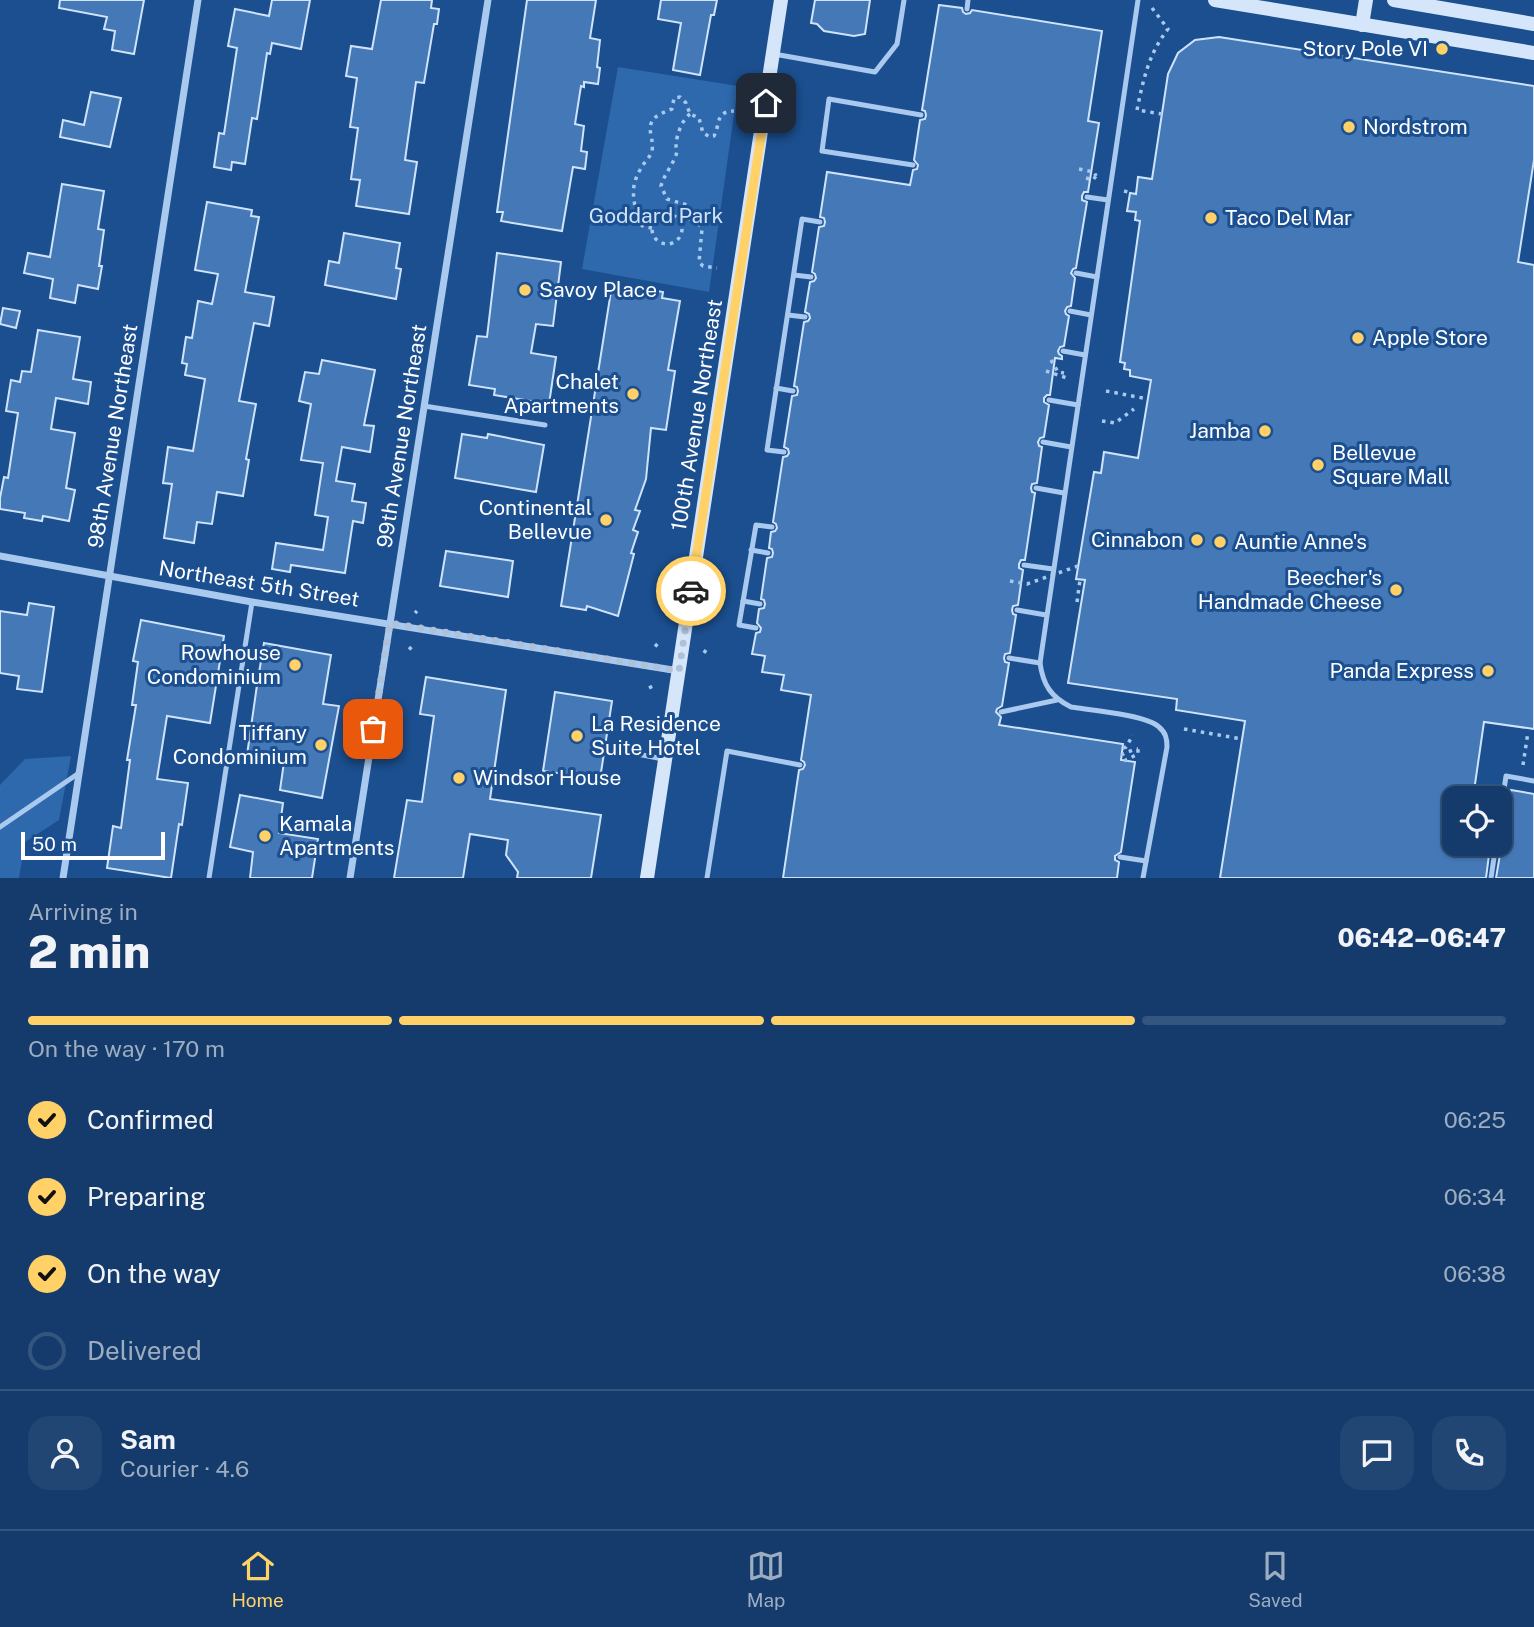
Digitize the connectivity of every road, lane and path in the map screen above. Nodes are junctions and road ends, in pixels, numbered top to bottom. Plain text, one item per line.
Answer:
1 (198, 0) edge
2 (488, 0) edge
3 (781, 0) edge
4 (904, 0) edge
5 (968, 0) edge
6 (1138, 0) edge
7 (1215, 0) edge
8 (1366, 0) edge
9 (1394, 0) edge
10 (1152, 8) dead end
11 (967, 9) dead end
12 (1534, 24) edge
13 (1362, 25) junction
14 (1534, 53) edge
15 (774, 54) junction
16 (734, 111) dead end
17 (690, 114) junction
18 (1162, 114) dead end
19 (921, 115) dead end
20 (913, 165) dead end
21 (1079, 169) dead end
22 (1086, 178) dead end
23 (1087, 197) dead end
24 (1108, 200) junction
25 (695, 218) junction
26 (680, 221) junction
27 (820, 222) dead end
28 (652, 228) junction
29 (717, 268) dead end
30 (1076, 273) dead end
31 (794, 275) junction
32 (811, 277) dead end
33 (1097, 277) junction
34 (1070, 311) dead end
35 (788, 315) junction
36 (1091, 315) junction
37 (804, 317) dead end
38 (1063, 351) dead end
39 (1085, 355) junction
40 (1051, 360) dead end
41 (1064, 369) dead end
42 (1045, 371) dead end
43 (1072, 380) dead end
44 (776, 388) junction
45 (793, 391) dead end
46 (1106, 391) dead end
47 (1148, 399) dead end
48 (1049, 400) dead end
49 (1078, 405) junction
50 (424, 406) junction
51 (1134, 409) dead end
52 (1102, 421) dead end
53 (545, 425) dead end
54 (1043, 442) dead end
55 (1072, 447) junction
56 (784, 452) dead end
57 (1036, 488) dead end
58 (1064, 493) junction
59 (772, 527) dead end
60 (751, 550) junction
61 (768, 553) dead end
62 (0, 556) edge
63 (1024, 565) dead end
64 (1078, 566) dead end
65 (1053, 569) junction
66 (109, 576) junction
67 (1080, 580) dead end
68 (1010, 581) dead end
69 (743, 601) junction
70 (252, 602) junction
71 (1077, 602) dead end
72 (760, 604) dead end
73 (1017, 610) dead end
74 (1046, 615) junction
75 (390, 623) junction
76 (756, 628) dead end
77 (1009, 659) dead end
78 (1040, 663) junction
79 (679, 671) junction
80 (1057, 699) junction
81 (1001, 712) dead end
82 (1184, 729) dead end
83 (1528, 732) dead end
84 (1133, 735) dead end
85 (1242, 739) dead end
86 (1123, 748) dead end
87 (622, 751) dead end
88 (1123, 758) joint
89 (666, 759) junction
90 (800, 765) dead end
91 (1522, 765) dead end
92 (79, 773) junction
93 (1534, 781) edge
94 (1505, 786) edge
95 (0, 827) edge
96 (1494, 856) edge
97 (1120, 857) dead end
98 (1146, 861) junction
99 (63, 878) edge
100 (209, 878) edge
101 (350, 878) edge
102 (647, 878) edge
103 (707, 878) edge
104 (1143, 878) edge
105 (1490, 878) edge

1 - 66 street, 98th Avenue Northeast
2 - 50 street, 99th Avenue Northeast
3 - 15 main road, 100th Avenue Northeast
4 - 15 lane
5 - 11 lane
6 - 24 lane
7 - 13 main road
8 - 13 main road
9 - 12 main road
10 - 18 path
13 - 14 main road
15 - 79 main road, 100th Avenue Northeast
16 - 17 path
17 - 25 path
17 - 28 path
19 - 20 lane
21 - 22 path
23 - 24 lane
24 - 33 lane
25 - 26 path
25 - 29 path
26 - 28 path
26 - 28 path
27 - 31 lane
30 - 33 lane
31 - 32 lane
31 - 35 lane
33 - 36 lane
34 - 36 lane
35 - 37 lane
35 - 44 lane
36 - 39 lane
38 - 39 lane
39 - 49 lane
40 - 41 path
42 - 43 path
44 - 45 lane
44 - 56 lane
46 - 47 path
48 - 49 lane
49 - 55 lane
50 - 53 lane
50 - 75 street, 99th Avenue Northeast
51 - 52 path
54 - 55 lane
55 - 58 lane
57 - 58 lane
58 - 65 lane
59 - 60 lane
60 - 61 lane
60 - 69 lane
62 - 66 street, Northeast 5th Street
63 - 65 lane
64 - 68 path, bridge
65 - 74 lane
66 - 70 street, Northeast 5th Street
66 - 92 street, 98th Avenue Northeast
67 - 71 path
69 - 72 lane
69 - 76 lane
70 - 75 street, Northeast 5th Street
70 - 100 lane
73 - 74 lane
74 - 78 lane
75 - 79 street, Northeast 5th Street
75 - 101 street, 99th Avenue Northeast
77 - 78 lane
78 - 80 lane
79 - 89 main road, 100th Avenue Northeast
80 - 81 lane
80 - 98 lane
82 - 85 path
83 - 91 path
84 - 86 path
87 - 89 lane
88 - 88 path
89 - 102 main road, 100th Avenue Northeast
90 - 103 lane
92 - 95 lane
92 - 99 street, 98th Avenue Northeast
93 - 94 lane
96 - 105 lane
97 - 98 lane
98 - 104 lane

